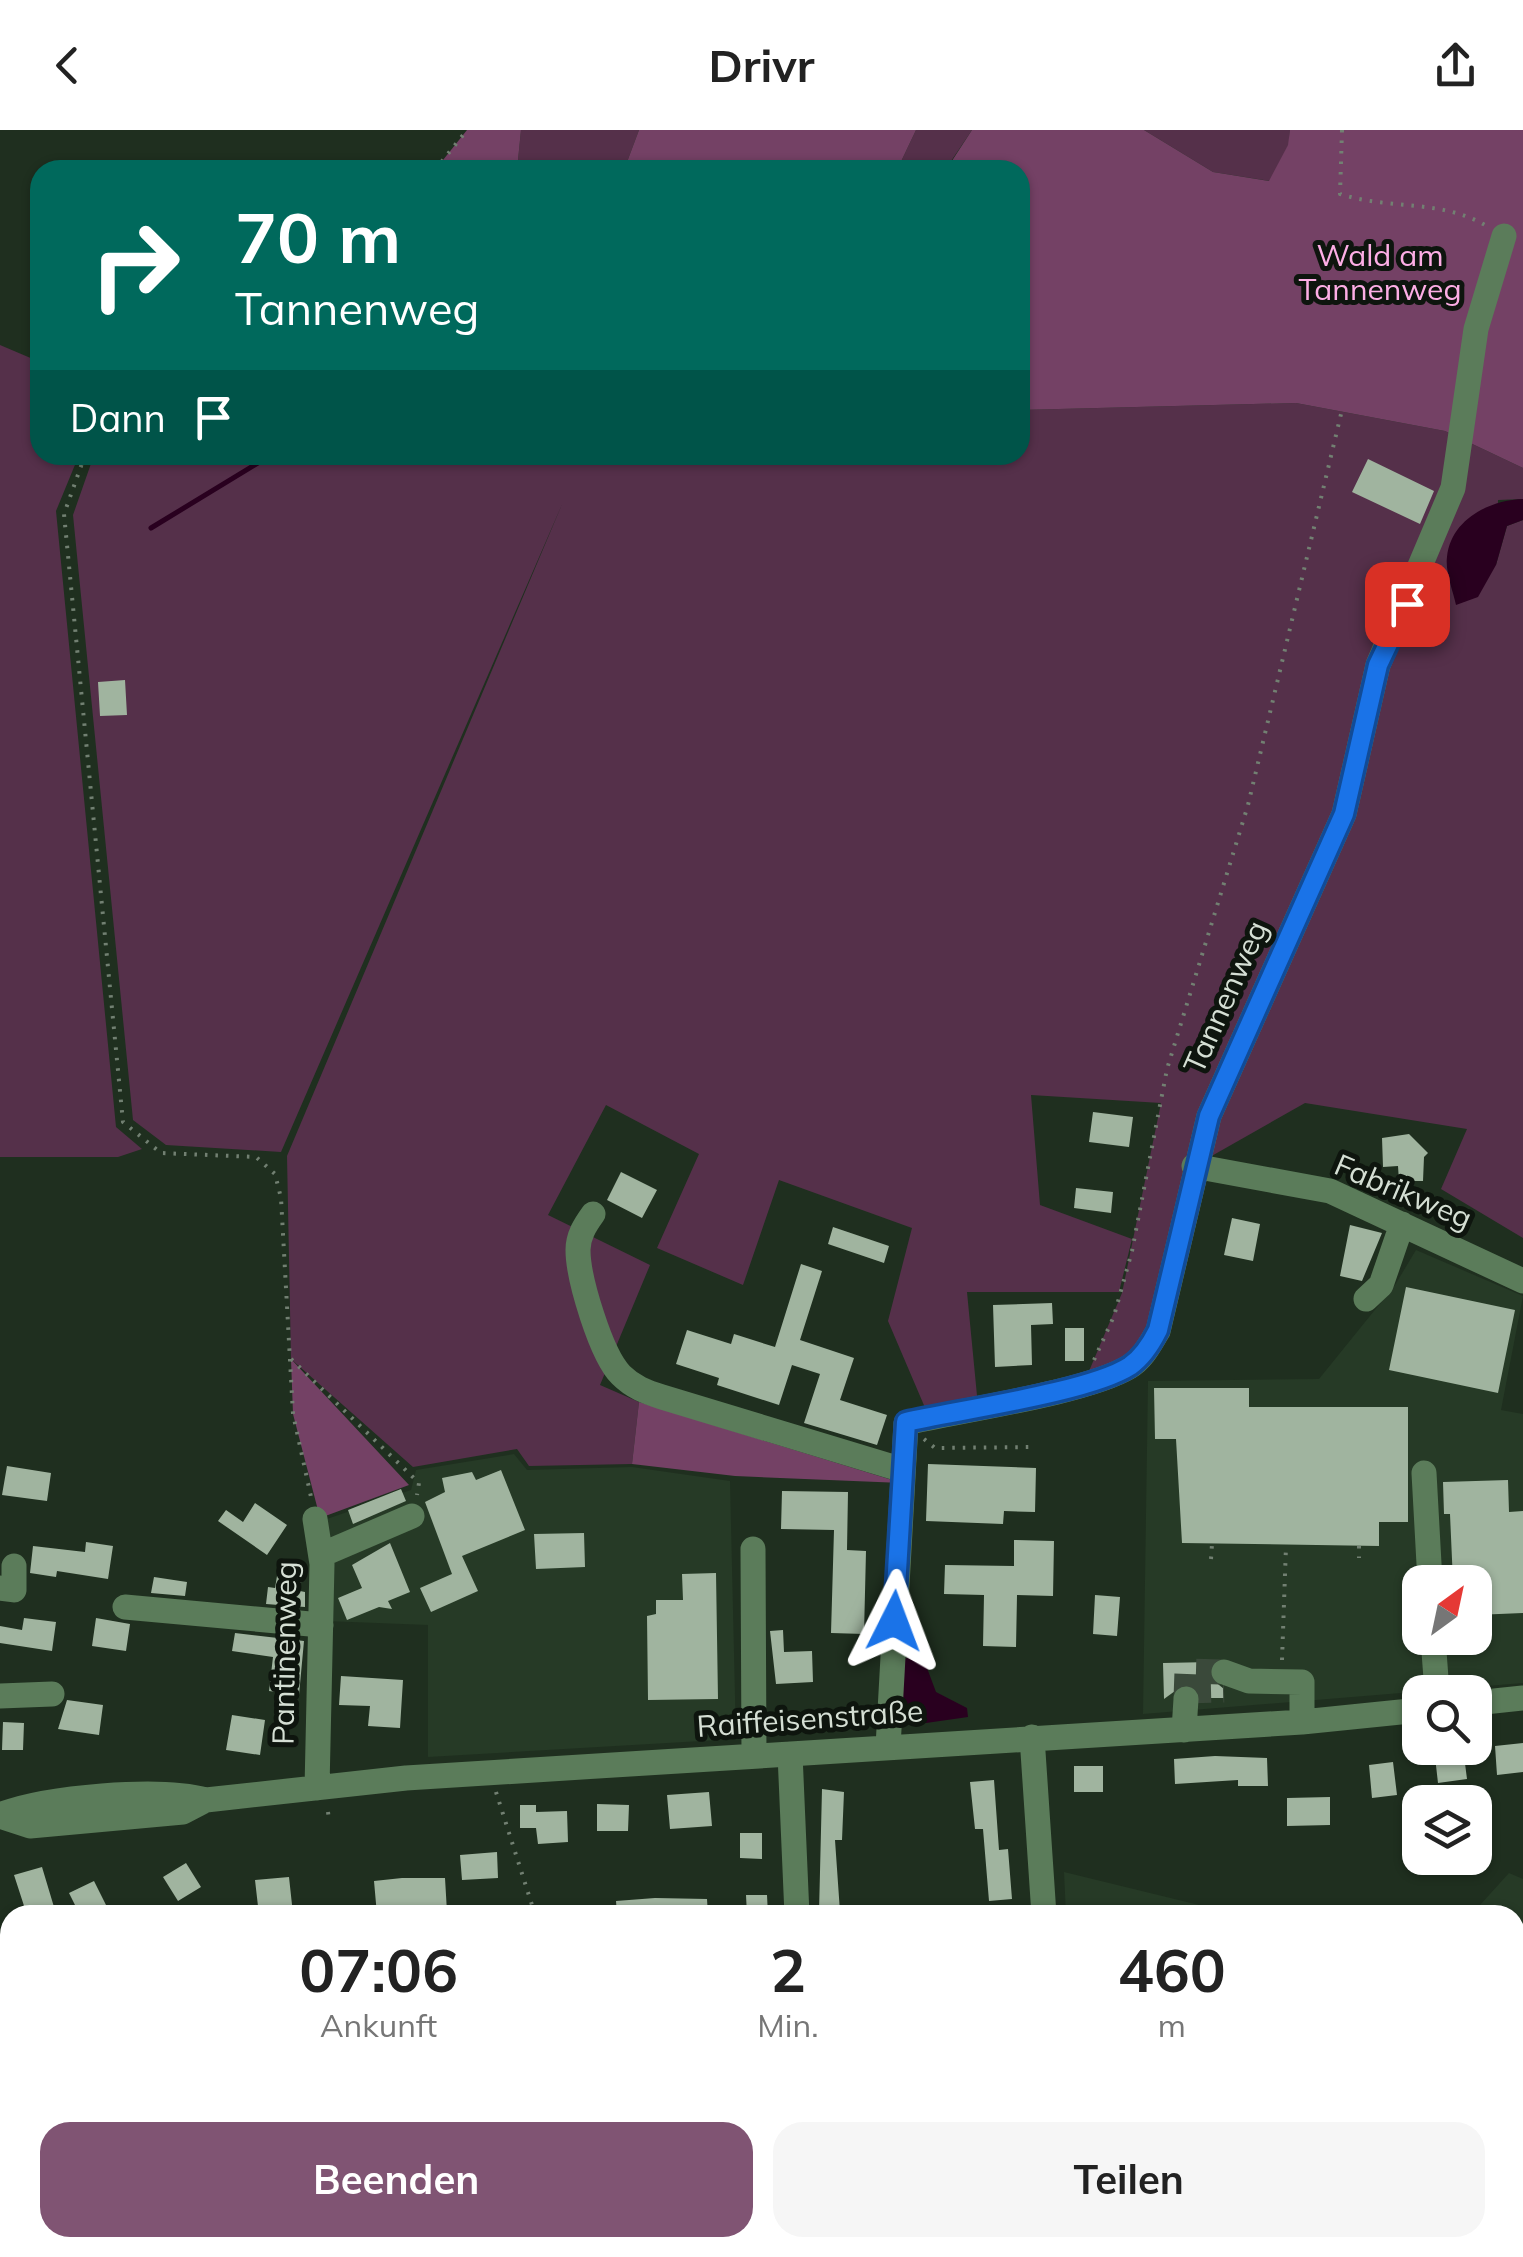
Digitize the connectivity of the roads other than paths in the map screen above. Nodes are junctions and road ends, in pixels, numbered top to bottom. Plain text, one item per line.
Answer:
1 (1504, 236) road end
2 (1194, 1166) junction
3 (593, 1214) dead end
4 (1402, 1224) junction
5 (1523, 1281) edge
6 (1366, 1299) dead end
7 (903, 1470) junction
8 (1424, 1473) dead end
9 (412, 1516) road end
10 (316, 1519) road end
11 (754, 1550) dead end
12 (321, 1555) junction
13 (1429, 1565) edge
14 (14, 1566) dead end
15 (0, 1588) edge
16 (124, 1607) dead end
17 (320, 1625) junction
18 (1224, 1681) tunnel mouth
19 (52, 1694) dead end
20 (0, 1696) edge
21 (1523, 1698) edge
22 (1186, 1699) tunnel mouth
23 (1492, 1701) edge
24 (1402, 1712) edge
25 (1302, 1722) junction
26 (1184, 1730) junction
27 (1032, 1738) junction
28 (888, 1747) junction
29 (790, 1754) junction
30 (754, 1756) junction
31 (316, 1788) junction
32 (0, 1816) edge
33 (797, 1905) edge
34 (1043, 1905) edge

1 - 2 street, Tannenweg
2 - 4 street, Fabrikweg
2 - 7 street, Tannenweg
3 - 7 street
4 - 5 street, Fabrikweg
4 - 6 street
7 - 28 street
8 - 13 street
9 - 12 street
10 - 12 street, Pantinenweg
11 - 30 street
12 - 17 street, Pantinenweg
14 - 15 street
16 - 17 street
17 - 31 street, Pantinenweg
18 - 25 street
19 - 20 street
21 - 23 street
22 - 26 street
24 - 25 street, Raiffeisenstraße
25 - 26 street, Raiffeisenstraße
26 - 27 street, Raiffeisenstraße
27 - 28 street, Raiffeisenstraße
27 - 34 street
28 - 29 street, Raiffeisenstraße
29 - 30 street, Raiffeisenstraße
29 - 33 street
30 - 31 street, Raiffeisenstraße
31 - 32 street, Raiffeisenstraße

